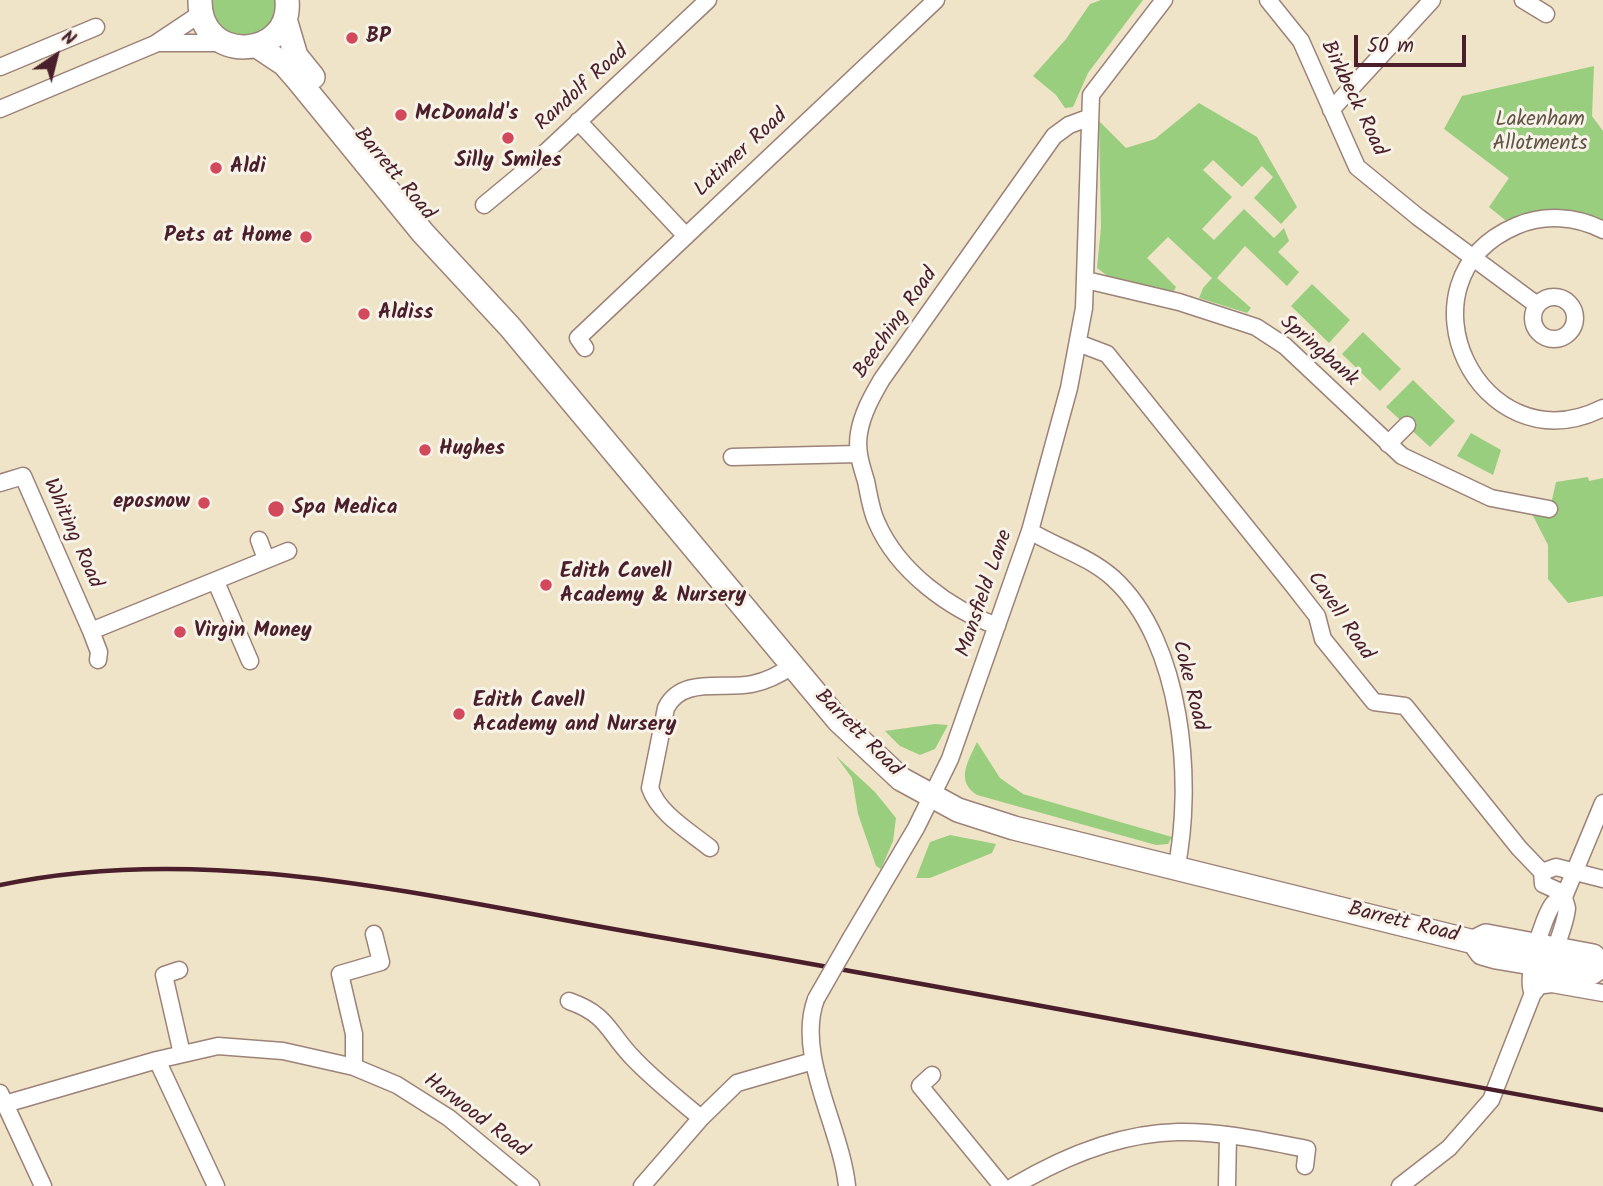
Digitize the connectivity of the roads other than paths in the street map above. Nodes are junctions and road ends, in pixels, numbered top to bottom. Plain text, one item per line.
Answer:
1 (936, 0) edge
2 (1164, 0) edge
3 (1268, 0) edge
4 (1432, 0) edge
5 (1523, 0) edge
6 (705, 1) edge
7 (200, 7) edge
8 (286, 9) edge
9 (1546, 14) dead end
10 (96, 27) dead end
11 (221, 43) junction
12 (155, 44) junction
13 (257, 46) junction
14 (0, 67) edge
15 (0, 109) edge
16 (1331, 110) junction
17 (1088, 118) junction
18 (578, 121) junction
19 (484, 205) dead end
20 (1603, 230) edge
21 (686, 236) junction
22 (1474, 259) junction
23 (1086, 280) junction
24 (1537, 305) dead end
25 (510, 327) junction
26 (577, 338) dead end
27 (1078, 343) junction
28 (1603, 408) edge
29 (1407, 425) dead end
30 (1388, 444) junction
31 (858, 454) junction
32 (732, 457) dead end
33 (0, 483) edge
34 (1549, 509) dead end
35 (1030, 531) junction
36 (258, 540) dead end
37 (288, 551) dead end
38 (266, 559) junction
39 (216, 582) junction
40 (997, 626) junction
41 (91, 631) junction
42 (98, 660) dead end
43 (250, 661) dead end
44 (792, 666) junction
45 (930, 796) junction
46 (1603, 803) edge
47 (709, 848) dead end
48 (1176, 870) junction
49 (1542, 872) junction
50 (1574, 872) junction
51 (1603, 879) edge
52 (1564, 896) junction
53 (374, 934) dead end
54 (1602, 966) edge
55 (1541, 967) junction
56 (179, 970) dead end
57 (1603, 993) edge
58 (569, 1001) dead end
59 (182, 1054) junction
60 (157, 1060) junction
61 (813, 1061) junction
62 (354, 1067) junction
63 (919, 1085) dead end
64 (3, 1098) edge
65 (701, 1118) junction
66 (1228, 1135) junction
67 (1305, 1166) dead end
68 (43, 1186) edge
69 (216, 1186) edge
70 (531, 1186) edge
71 (642, 1186) edge
72 (847, 1186) edge
73 (1002, 1186) edge
74 (1014, 1186) edge
75 (1227, 1186) edge
76 (1400, 1186) edge

1 - 21 street, Latimer Road
2 - 17 street, Mansfield Lane
3 - 16 street, Birkbeck Road
4 - 16 street
5 - 9 street
6 - 18 street, Randolf Road
7 - 11 highway
7 - 12 street
8 - 13 highway
8 - 25 highway, Barrett Road
10 - 14 street
11 - 12 street
11 - 13 highway
12 - 15 street
13 - 25 highway, Barrett Road
16 - 22 street, Birkbeck Road
17 - 23 street, Mansfield Lane
17 - 31 street, Beeching Road
18 - 19 street, Randolf Road
18 - 21 street
20 - 22 street
21 - 26 street, Latimer Road
22 - 24 street, Birkbeck Road
22 - 28 street
23 - 27 street, Mansfield Lane
23 - 30 street, Springbank
25 - 44 highway, Barrett Road
27 - 35 street, Mansfield Lane
27 - 49 street, Cavell Road
29 - 30 street
30 - 34 street, Springbank
31 - 32 street
31 - 40 street, Beeching Road
33 - 41 street, Whiting Road
35 - 40 street, Mansfield Lane
35 - 48 street, Coke Road
36 - 38 street
37 - 38 street
38 - 39 street
39 - 41 street
39 - 43 street
40 - 45 street, Mansfield Lane
41 - 42 street, Whiting Road
44 - 45 highway, Barrett Road
44 - 47 street
45 - 48 highway, Barrett Road
45 - 61 street, Mansfield Lane, bridge
46 - 50 street
48 - 55 highway, Barrett Road
49 - 50 street
49 - 52 street, Cavell Road
50 - 51 street
50 - 52 street
52 - 55 street
53 - 62 street
54 - 55 highway, Barrett Road
55 - 57 street
55 - 76 street
56 - 59 street
58 - 65 street
59 - 60 street, Harwood Road
59 - 62 street, Harwood Road
60 - 64 street, Harwood Road
60 - 69 street
61 - 65 street
61 - 72 street, Mansfield Lane
62 - 70 street, Harwood Road
63 - 73 street
64 - 68 street
65 - 71 street
66 - 67 street
66 - 74 street
66 - 75 street

